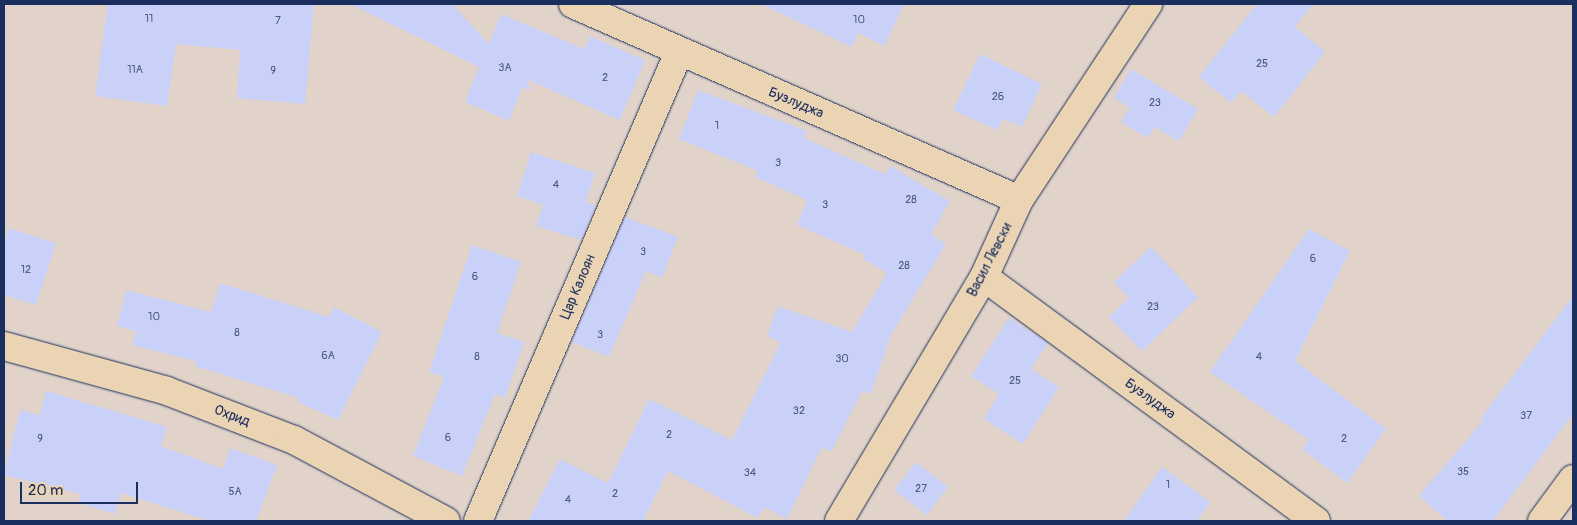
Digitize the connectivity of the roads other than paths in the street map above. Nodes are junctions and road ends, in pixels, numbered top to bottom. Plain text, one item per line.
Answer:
1 (573, 4) edge
2 (1148, 4) edge
3 (679, 52) junction
4 (1019, 200) junction
5 (984, 277) junction
6 (4, 346) edge
7 (1573, 480) edge
8 (446, 521) edge
9 (478, 521) edge
10 (839, 521) edge
11 (1316, 521) edge
12 (1542, 521) edge

1 - 3 street, Бузлуджа
2 - 4 street, Васил Левски
3 - 4 street, Бузлуджа
3 - 9 street, Цар Калоян
4 - 5 street, Васил Левски
5 - 10 street, Васил Левски
5 - 11 street, Бузлуджа
6 - 8 street, Охрид
7 - 12 street

